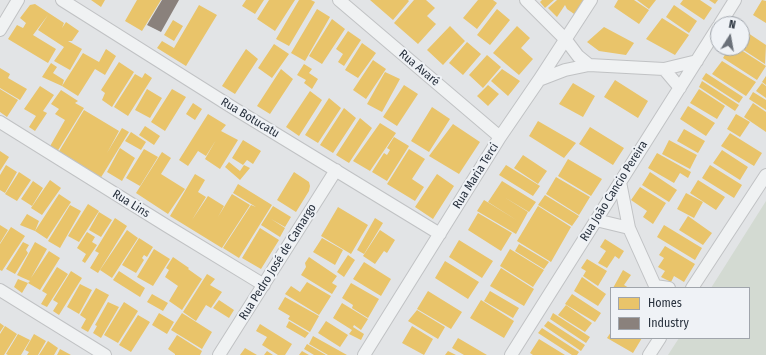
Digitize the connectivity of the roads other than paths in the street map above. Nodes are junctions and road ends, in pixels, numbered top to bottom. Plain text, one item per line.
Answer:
1 (18, 0) edge
2 (62, 0) edge
3 (339, 0) edge
4 (526, 0) edge
5 (591, 0) edge
6 (735, 0) edge
7 (725, 16) edge
8 (0, 30) edge
9 (566, 40) junction
10 (710, 40) edge
11 (697, 61) junction
12 (589, 65) junction
13 (664, 69) junction
14 (539, 80) junction
15 (680, 88) junction
16 (0, 122) edge
17 (500, 137) junction
18 (336, 170) junction
19 (766, 175) edge
20 (620, 182) junction
21 (596, 220) junction
22 (629, 228) junction
23 (440, 234) junction
24 (264, 285) junction
25 (656, 287) edge
26 (693, 287) edge
27 (0, 290) edge
28 (659, 339) edge
29 (105, 355) edge
30 (219, 355) edge
31 (364, 355) edge
32 (511, 355) edge
33 (649, 355) edge

1 - 8 street
2 - 18 street, Rua Botucatu
3 - 17 street, Rua Avaré
4 - 9 street
5 - 9 street, Rua Maria Terci
6 - 7 street
9 - 12 street
9 - 14 street, Rua Maria Terci
10 - 11 street, Rua João Cancio Pereira
11 - 13 street
11 - 15 street, Rua João Cancio Pereira
12 - 13 street
12 - 14 street
13 - 15 street
14 - 17 street, Rua Maria Terci
15 - 20 street, Rua João Cancio Pereira
16 - 24 street, Rua Lins
17 - 23 street, Rua Maria Terci
18 - 23 street, Rua Botucatu
18 - 24 street, Rua Pedro José de Camargo
19 - 26 street
20 - 21 street, Rua João Cancio Pereira
20 - 22 street
21 - 22 street
21 - 32 street, Rua João Cancio Pereira
22 - 25 street
23 - 31 street, Rua Maria Terci
24 - 30 street, Rua Pedro José de Camargo
27 - 29 street
28 - 33 street

